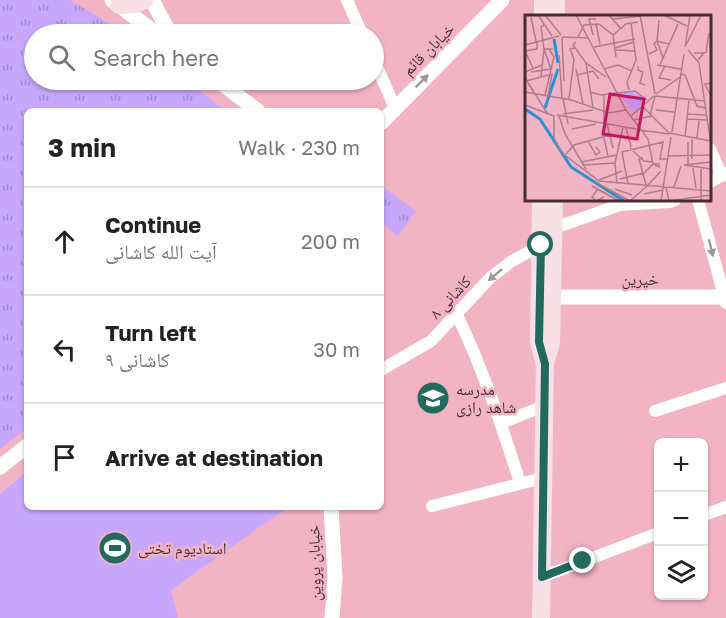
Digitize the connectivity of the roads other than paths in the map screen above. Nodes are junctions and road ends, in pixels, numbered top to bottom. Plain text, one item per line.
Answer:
1 (98, 0) edge
2 (144, 0) edge
3 (152, 0) edge
4 (347, 0) edge
5 (502, 0) edge
6 (121, 7) edge
7 (144, 24) edge
8 (165, 24) edge
9 (358, 24) edge
10 (384, 83) edge
11 (230, 90) edge
12 (254, 108) edge
13 (395, 108) junction
14 (384, 120) edge
15 (711, 151) edge
16 (724, 174) edge
17 (541, 201) edge
18 (554, 201) edge
19 (672, 201) edge
20 (698, 201) edge
21 (554, 228) junction
22 (541, 245) junction
23 (553, 297) junction
24 (726, 299) edge
25 (457, 315) junction
26 (545, 364) junction
27 (384, 368) edge
28 (726, 388) edge
29 (544, 406) junction
30 (655, 411) dead end
31 (501, 423) junction
32 (24, 448) edge
33 (0, 467) edge
34 (543, 478) junction
35 (520, 483) junction
36 (432, 506) dead end
37 (726, 507) edge
38 (331, 510) edge
39 (708, 514) edge
40 (654, 535) edge
41 (542, 577) junction
42 (332, 618) edge
43 (541, 618) edge

1 - 6 street
2 - 6 main road
3 - 8 street
4 - 9 street
13 -> 5 street, خیابان قائم
6 - 7 street
10 - 13 street
11 - 12 street
13 - 14 street, خیابان قائم
15 - 16 street
17 - 22 main road
18 - 21 main road
19 - 21 street
20 -> 24 street
21 - 23 main road
22 -> 25 street, کاشانی ۸
22 - 26 main road
23 - 24 street, خیرین
23 - 26 main road
25 - 27 street, کاشانی ۸
25 - 31 street
26 - 29 main road
28 - 30 street
29 - 31 street
29 - 34 main road
31 - 35 street
32 - 33 street
34 - 35 street
34 - 41 main road
35 - 36 street
37 - 39 street
38 - 42 street, خیابان پروین
40 - 41 street
41 - 43 main road

